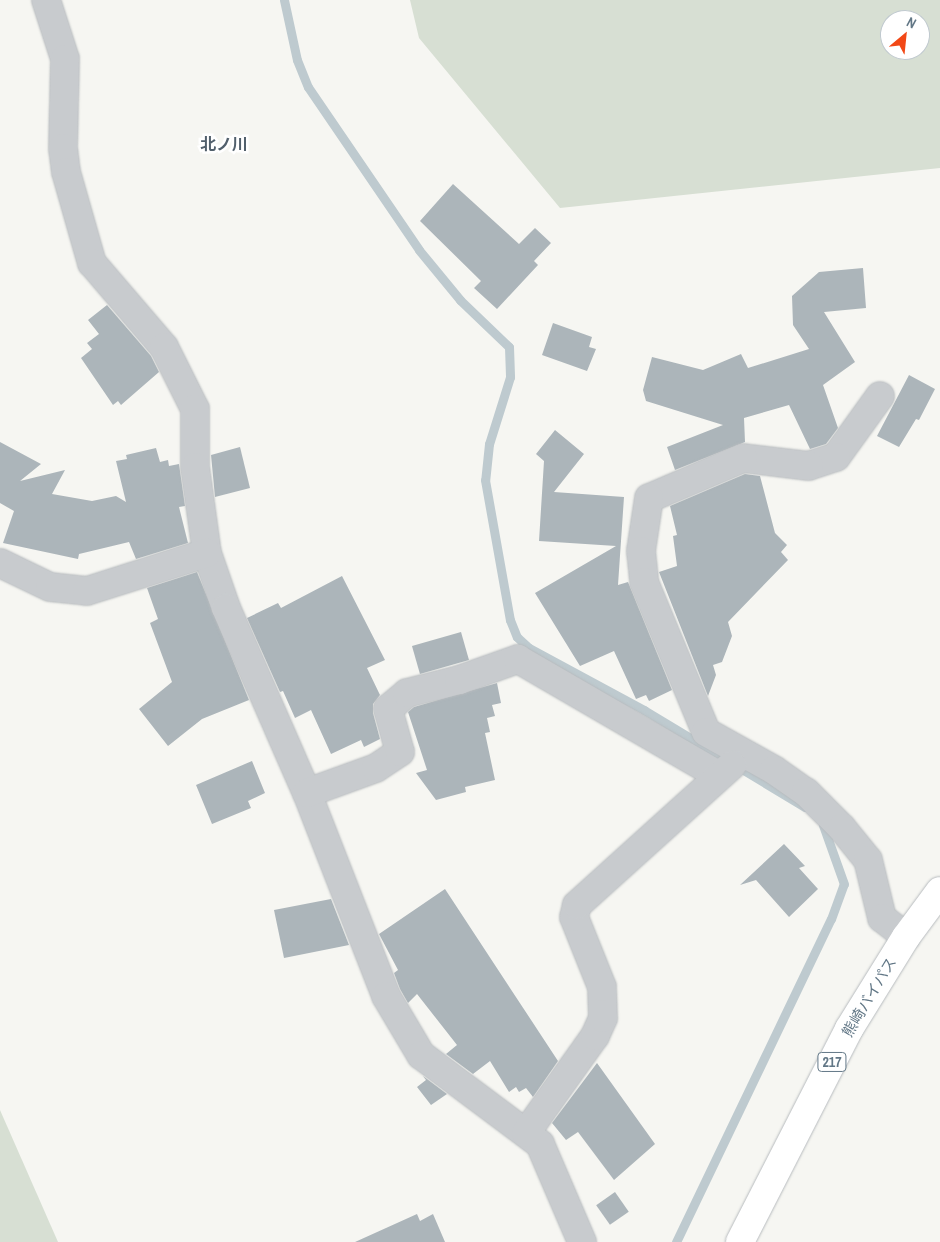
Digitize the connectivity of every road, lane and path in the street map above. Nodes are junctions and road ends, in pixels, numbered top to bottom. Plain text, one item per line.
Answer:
1 (46, 0) edge
2 (880, 396) dead end
3 (207, 553) junction
4 (0, 563) edge
5 (747, 753) junction
6 (718, 775) junction
7 (307, 793) junction
8 (940, 891) edge
9 (906, 937) junction
10 (526, 1133) junction
11 (582, 1242) edge
12 (740, 1242) edge

1 - 3 street
2 - 5 street
3 - 4 street
3 - 7 street
5 - 6 street
5 - 9 street
6 - 7 street
6 - 10 street
7 - 10 street
8 - 9 highway, 熊崎バイパス / 217
9 - 12 highway, 熊崎バイパス / 217
10 - 11 street

